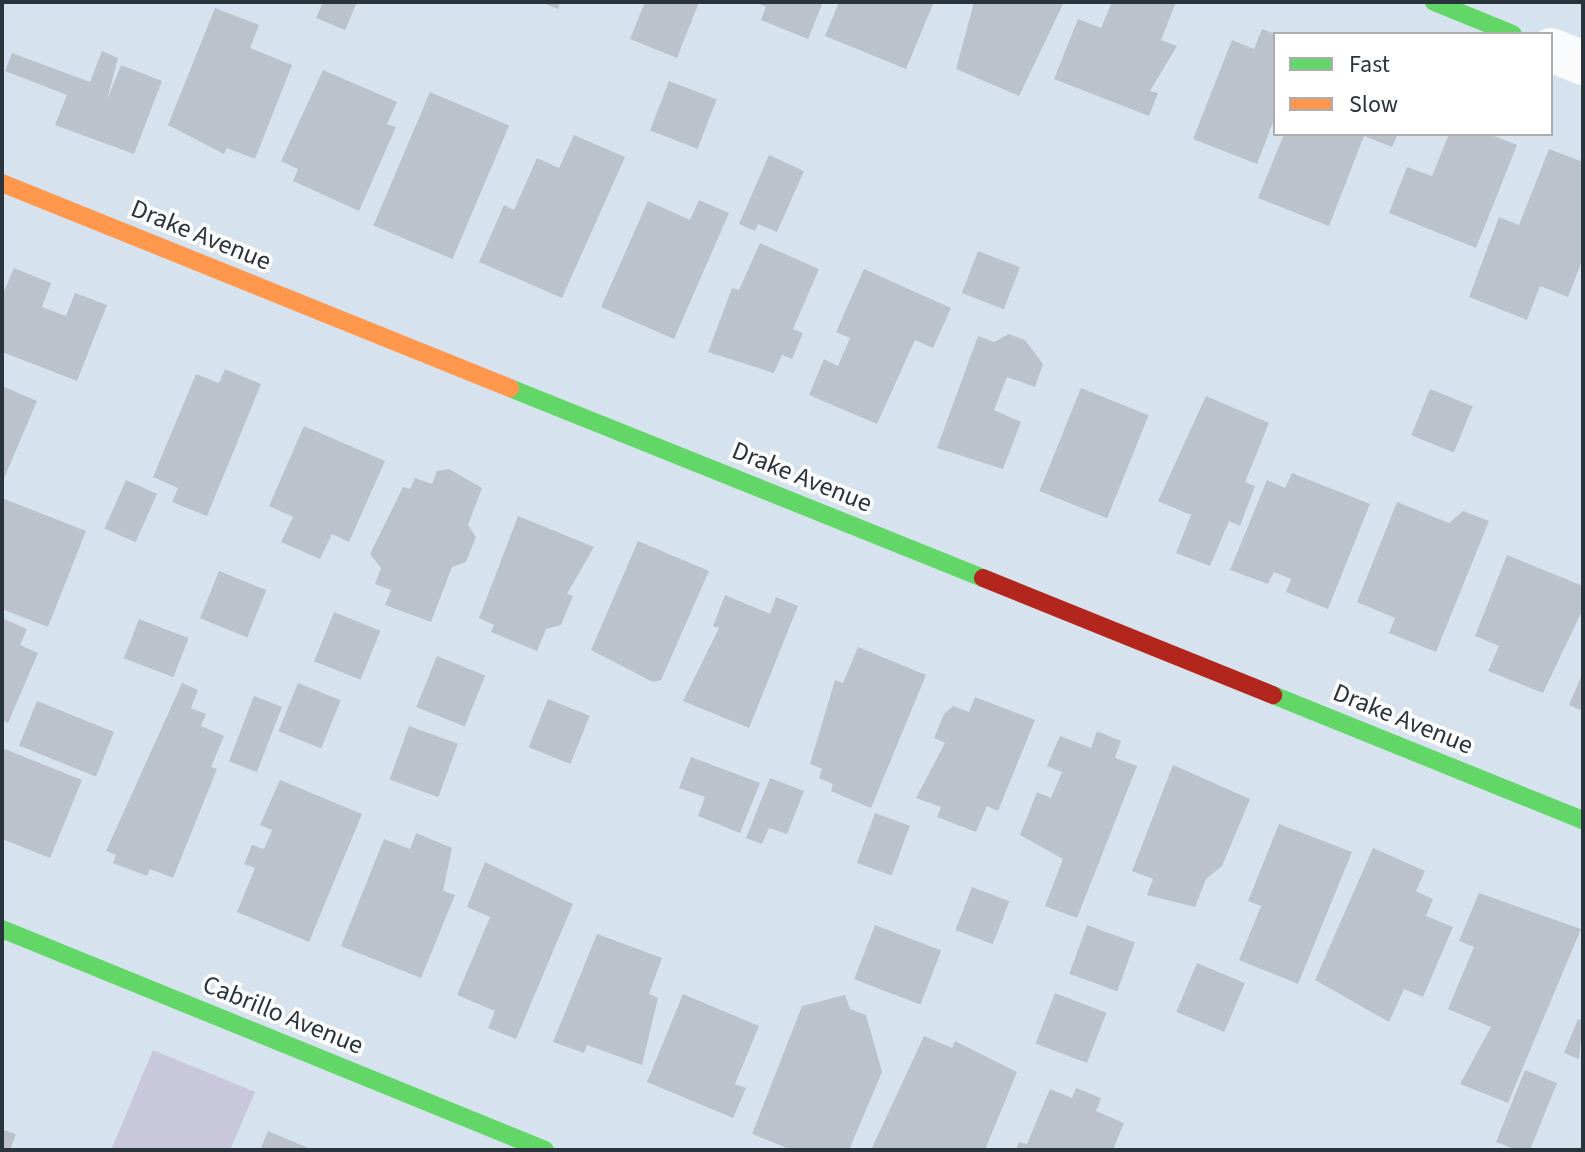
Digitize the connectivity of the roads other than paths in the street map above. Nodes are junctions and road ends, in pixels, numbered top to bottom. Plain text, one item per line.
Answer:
1 (1434, 2) edge
2 (1508, 32) edge
3 (1553, 51) edge
4 (1583, 63) edge
5 (2, 183) edge
6 (1583, 820) edge
7 (2, 929) edge
8 (545, 1150) edge

1 - 2 street
3 - 4 street
5 - 6 street, Drake Avenue
7 - 8 street, Cabrillo Avenue

